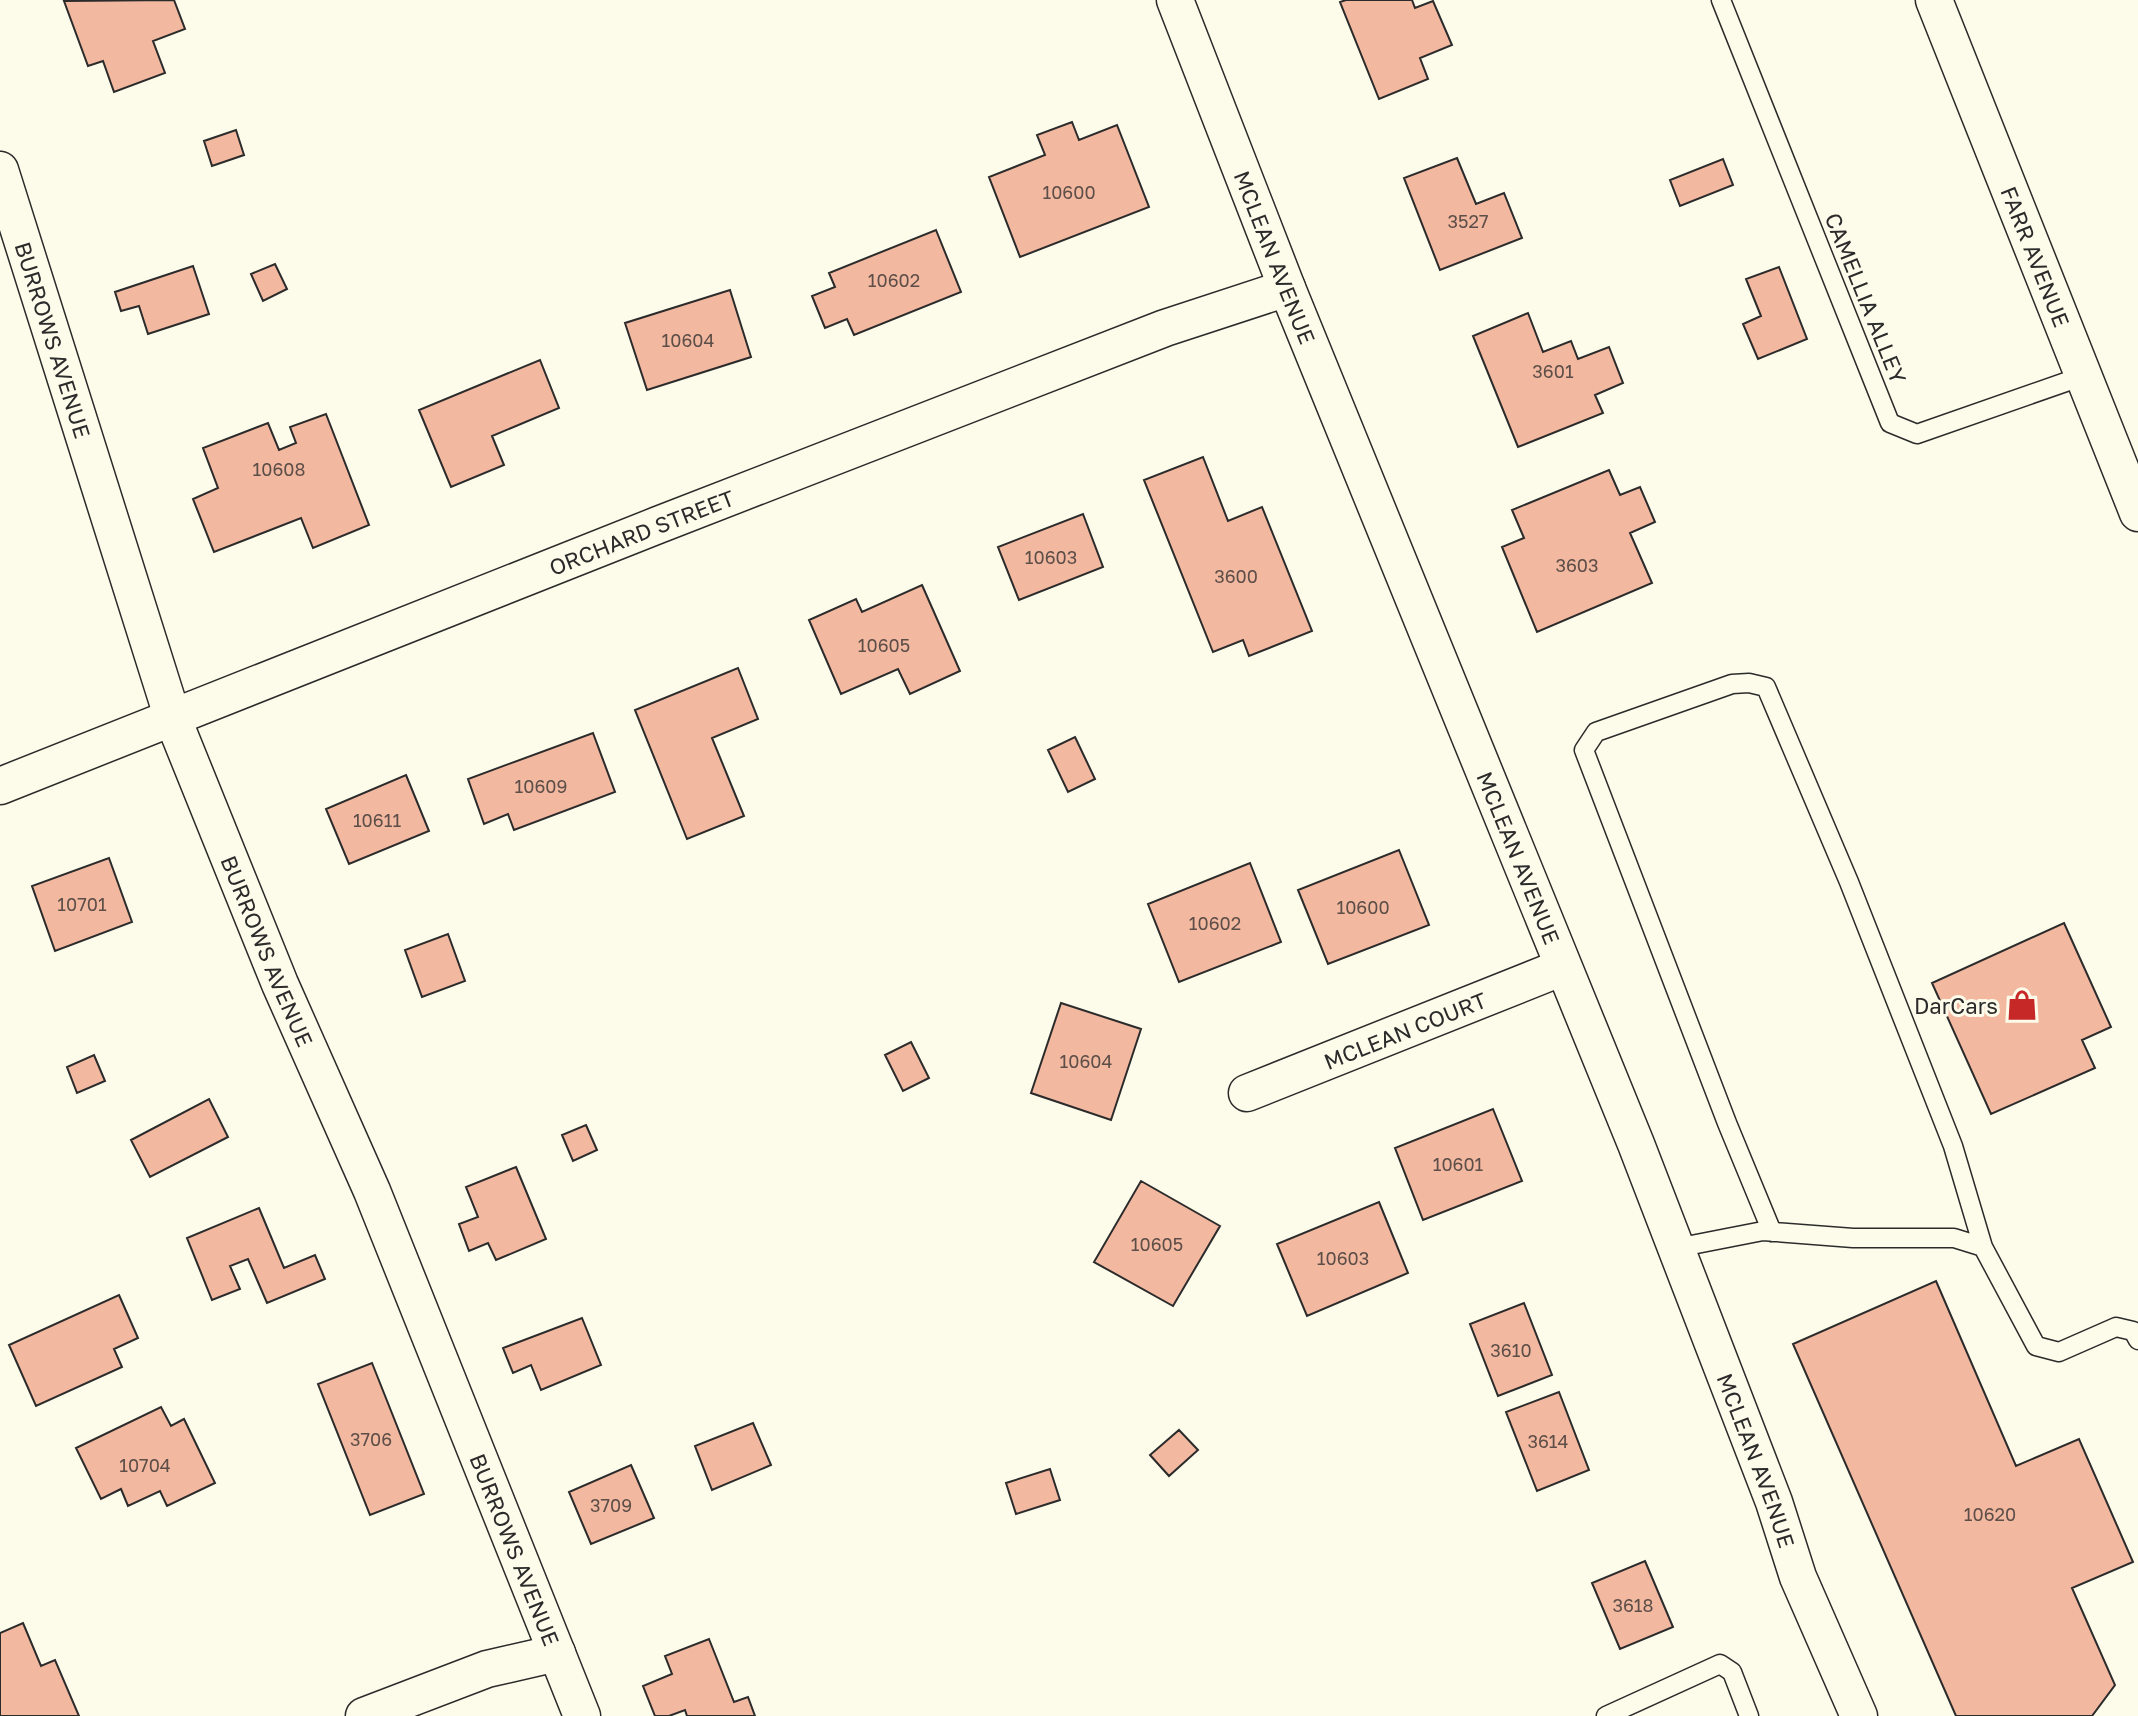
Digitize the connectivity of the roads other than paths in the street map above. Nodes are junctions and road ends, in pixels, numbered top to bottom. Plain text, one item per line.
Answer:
1 (1175, 0) edge
2 (1721, 0) edge
3 (1934, 0) edge
4 (0, 170) edge
5 (1287, 288) junction
6 (2083, 376) junction
7 (2138, 513) edge
8 (173, 719) junction
9 (0, 786) edge
10 (1563, 967) junction
11 (1247, 1093) dead end
12 (1772, 1232) junction
13 (1983, 1247) junction
14 (1676, 1248) junction
15 (2138, 1340) edge
16 (557, 1653) junction
17 (364, 1716) edge
18 (582, 1716) edge
19 (1606, 1716) edge
20 (1749, 1716) edge
21 (1859, 1716) edge

1 - 5 street, MCLEAN AVENUE
2 - 6 lane, CAMELLIA ALLEY
3 - 6 street, FARR AVENUE
4 - 8 street, BURROWS AVENUE
5 - 8 street, ORCHARD STREET
5 - 10 street, MCLEAN AVENUE
6 - 7 street, FARR AVENUE
8 - 9 street, ORCHARD STREET
8 - 16 street, BURROWS AVENUE
10 - 11 street, MCLEAN COURT
10 - 14 street, MCLEAN AVENUE
12 - 13 lane
12 - 13 lane
12 - 14 lane
13 - 15 lane
14 - 21 street, MCLEAN AVENUE
16 - 17 street
16 - 18 street, BURROWS AVENUE
19 - 20 lane

